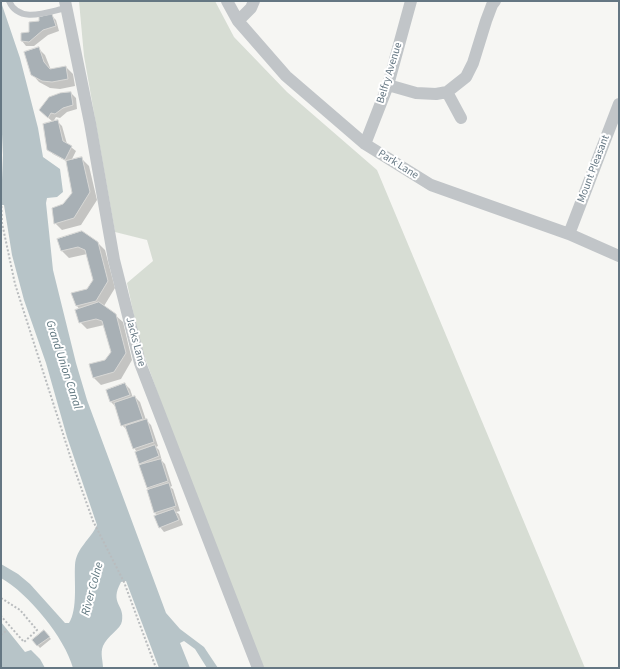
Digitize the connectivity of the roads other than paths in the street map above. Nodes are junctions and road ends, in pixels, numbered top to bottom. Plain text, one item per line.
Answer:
1 (9, 1) edge
2 (227, 1) edge
3 (254, 1) edge
4 (411, 1) edge
5 (495, 1) edge
6 (66, 5) edge
7 (238, 21) junction
8 (388, 85) junction
9 (447, 92) junction
10 (619, 104) edge
11 (461, 118) dead end
12 (365, 144) junction
13 (569, 234) junction
14 (619, 256) edge
15 (258, 668) edge

1 - 6 lane
2 - 7 street, Park Lane
3 - 7 street
4 - 8 street, Belfry Avenue
5 - 9 street
6 - 15 street, Jacks Lane
7 - 12 street, Park Lane
8 - 9 street
8 - 12 street, Belfry Avenue
9 - 11 street
10 - 13 street, Mount Pleasant
12 - 13 street, Park Lane
13 - 14 street, Park Lane

